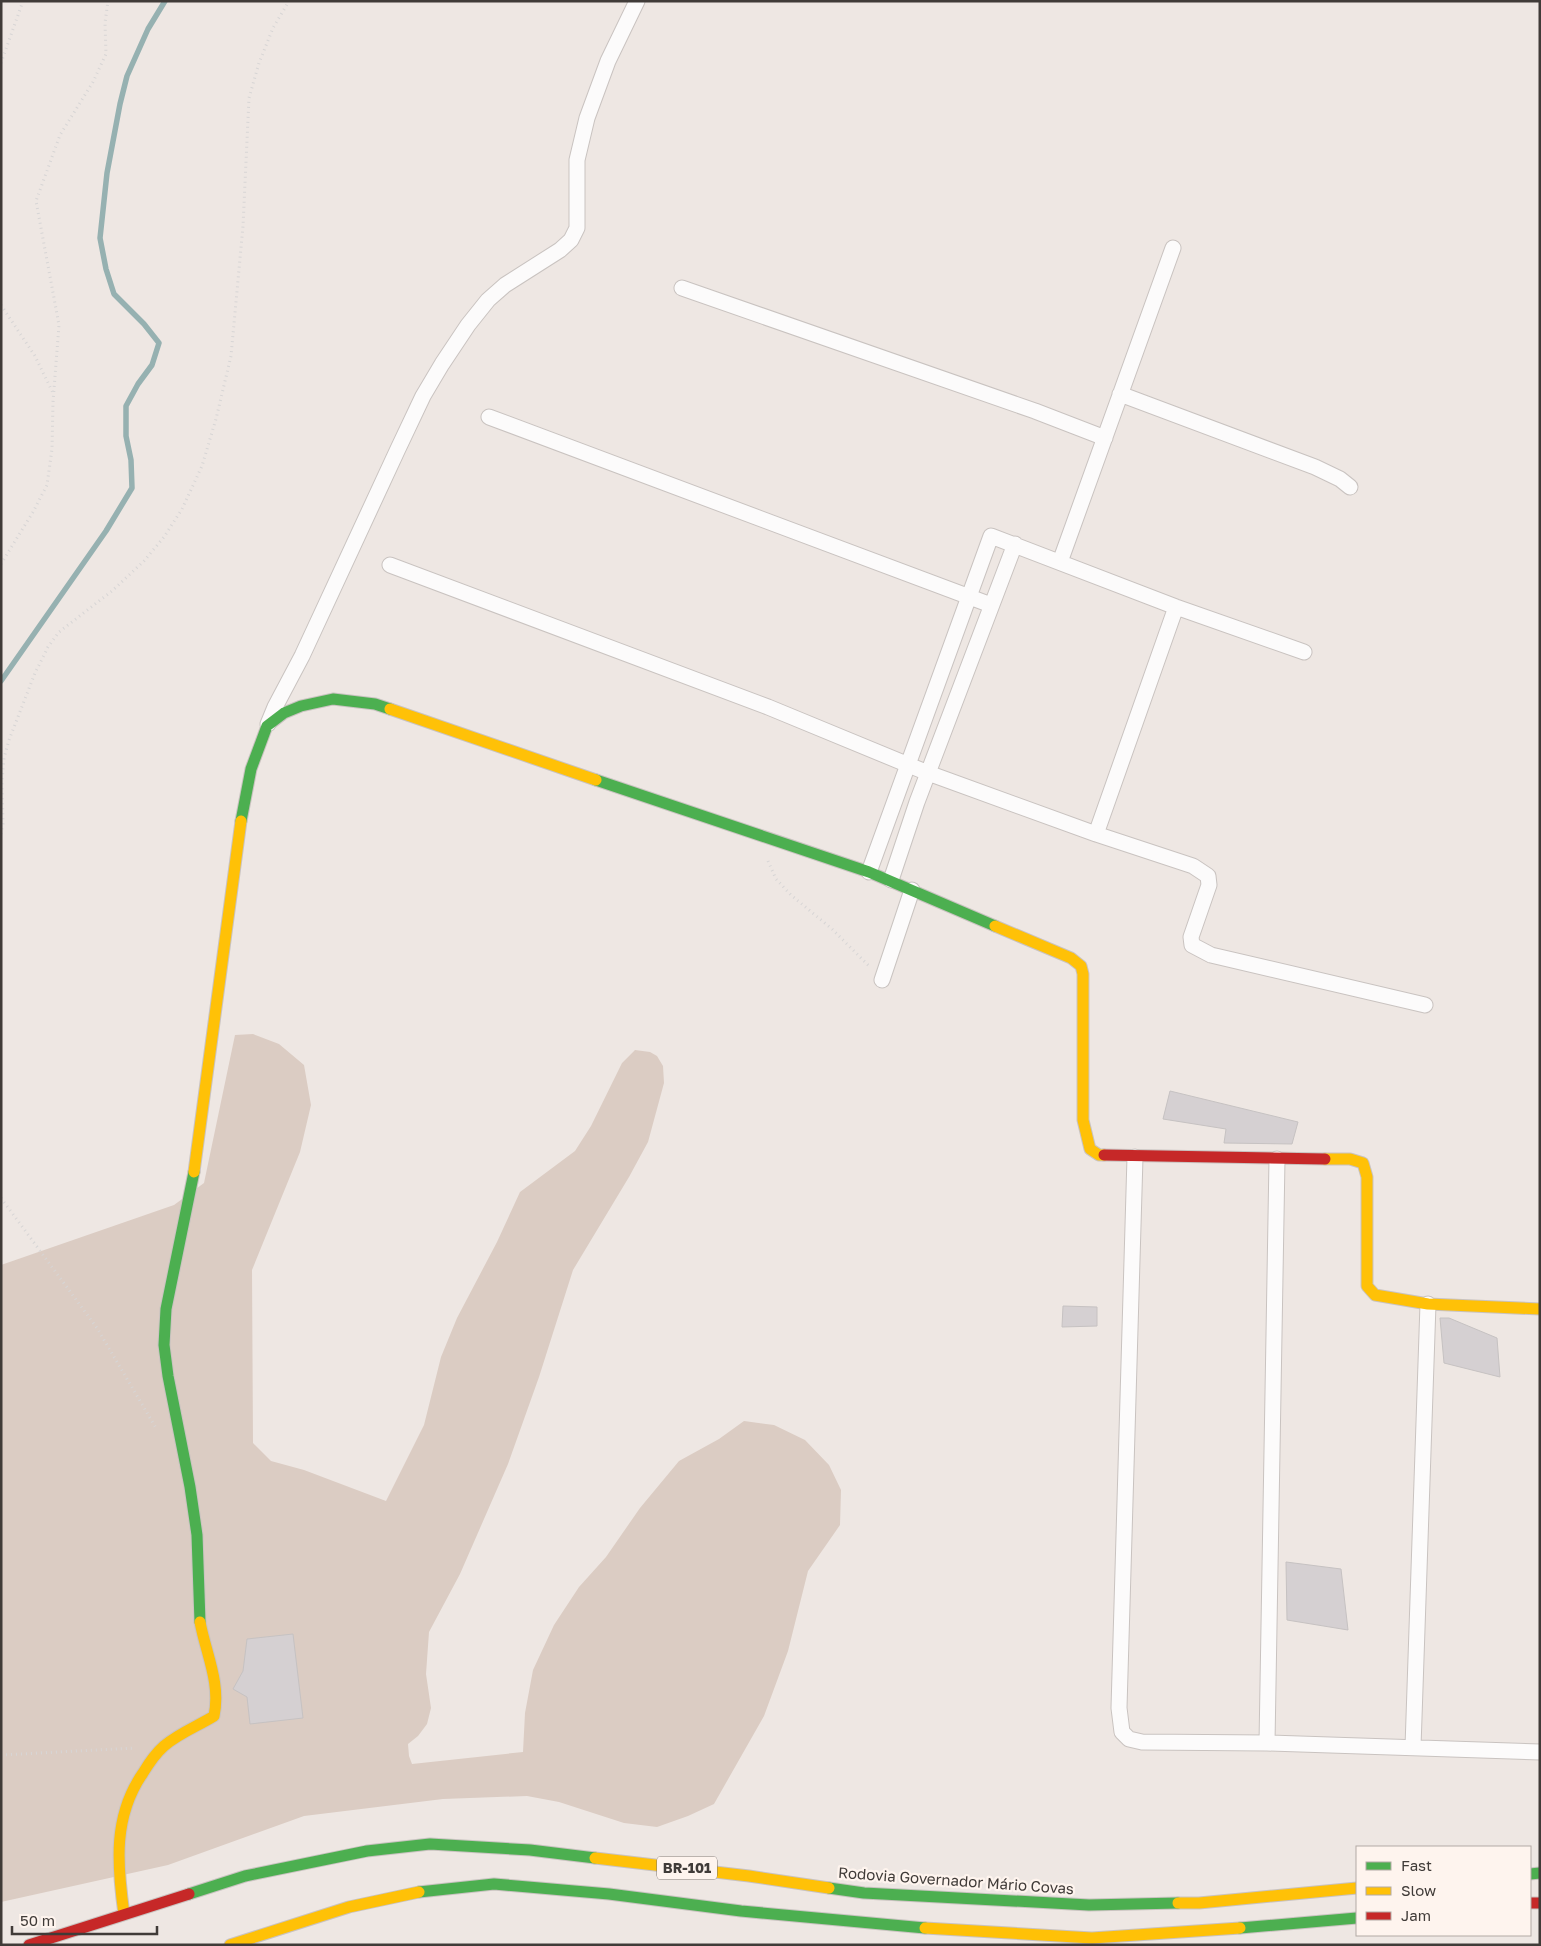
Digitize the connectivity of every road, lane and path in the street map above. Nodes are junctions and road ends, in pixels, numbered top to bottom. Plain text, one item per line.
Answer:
1 (23, 1) edge
2 (108, 1) edge
3 (290, 1) edge
4 (637, 1) edge
5 (1, 63) edge
6 (1173, 248) dead end
7 (682, 288) dead end
8 (1, 305) edge
9 (53, 393) junction
10 (1120, 394) junction
11 (489, 417) dead end
12 (1105, 438) junction
13 (1350, 487) dead end
14 (1014, 544) junction
15 (1060, 562) junction
16 (1, 564) edge
17 (390, 565) dead end
18 (969, 596) junction
19 (992, 605) junction
20 (1176, 606) junction
21 (1304, 652) dead end
22 (267, 726) junction
23 (907, 764) junction
24 (928, 773) junction
25 (1, 834) edge
26 (1096, 834) junction
27 (765, 838) junction
28 (869, 872) junction
29 (891, 880) junction
30 (912, 890) junction
31 (882, 980) joint
32 (1425, 1005) dead end
33 (1135, 1157) junction
34 (1277, 1159) junction
35 (1, 1198) edge
36 (1428, 1304) junction
37 (1540, 1309) edge
38 (161, 1437) dead end
39 (1267, 1743) junction
40 (163, 1747) junction
41 (1413, 1748) junction
42 (1540, 1752) edge
43 (1, 1755) edge
44 (1356, 1888) edge
45 (124, 1914) junction
46 (1356, 1918) edge
47 (29, 1945) edge
48 (230, 1945) edge

1 - 5 path
2 - 9 path
3 - 25 path
4 - 22 street
6 - 10 street
7 - 12 street
8 - 9 path
9 - 16 path
10 - 12 street
10 - 13 street
11 - 18 street
12 - 15 street
14 - 15 street
14 - 18 street
14 - 19 street
15 - 20 street
17 - 23 street
18 - 19 street
18 - 23 street
19 - 24 street
20 - 21 street
20 - 26 street
22 - 27 main road
22 - 40 main road
23 - 24 street
23 - 28 street
24 - 26 street
24 - 29 street
26 - 32 street
27 - 28 main road
27 - 31 path
28 - 29 main road
29 - 30 main road
30 - 31 street
30 - 33 main road
33 - 34 main road
33 - 39 street
34 - 36 main road
34 - 39 street
35 - 38 path
36 - 37 main road
36 - 41 street
39 - 41 street
40 - 43 path
40 - 45 main road
41 - 42 street
44 - 45 main road, Rodovia Governador Mário Covas / BR-101
45 - 47 main road, Rodovia Governador Mário Covas / BR-101
46 - 48 main road, BR-101

